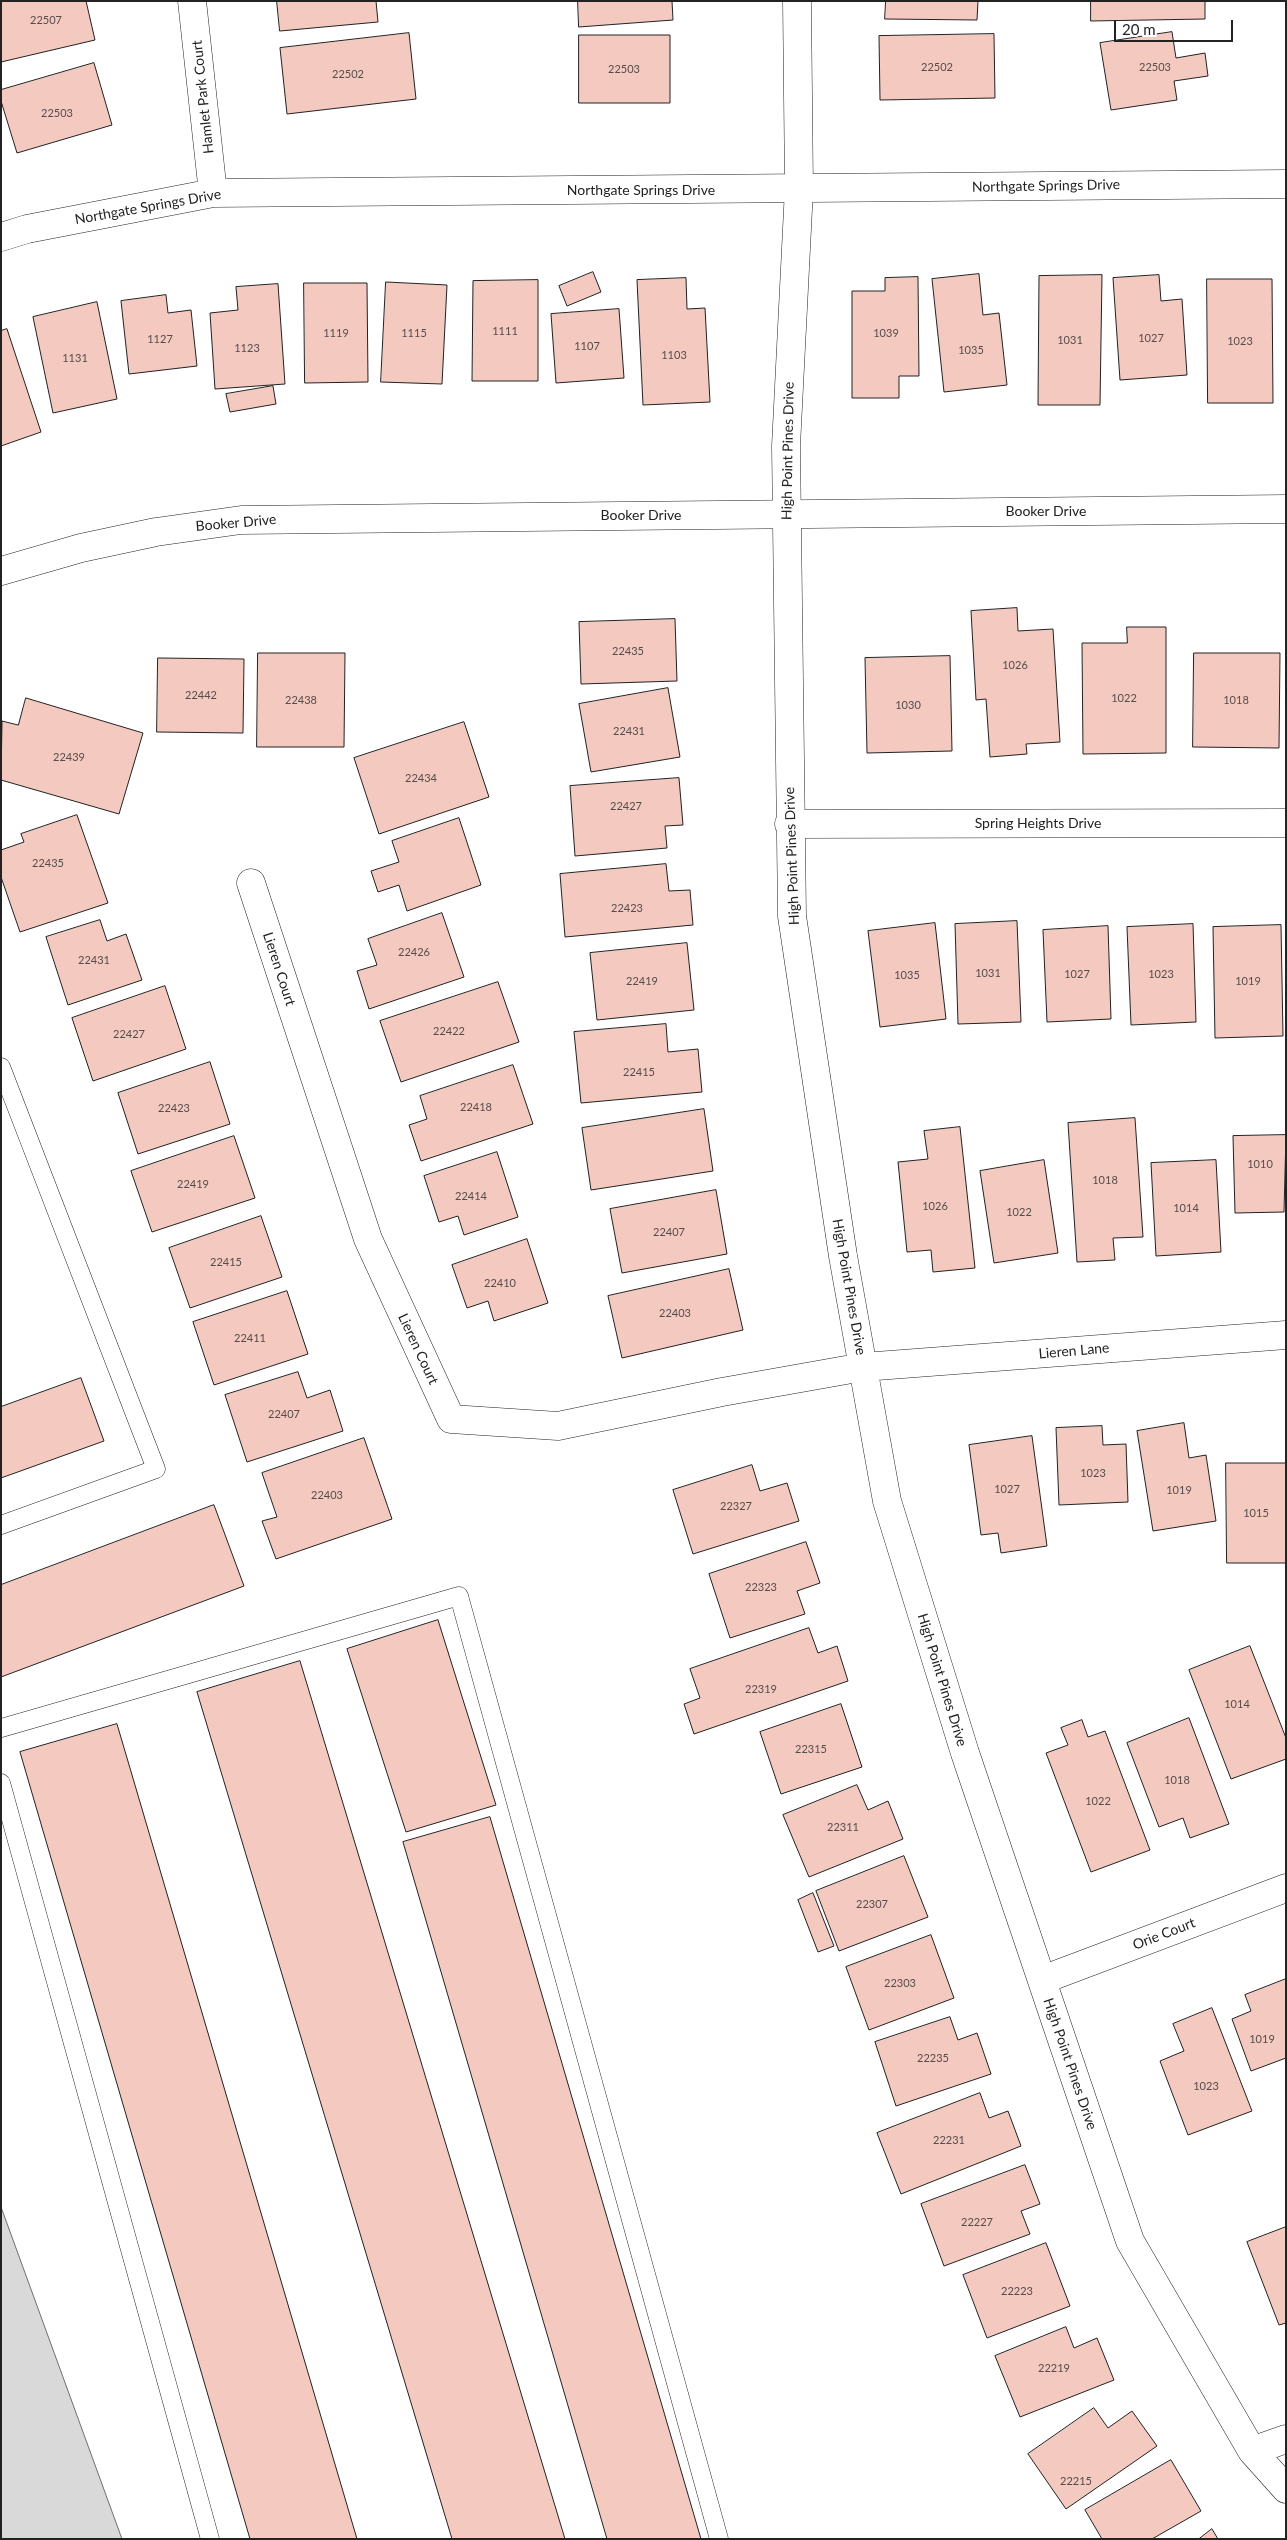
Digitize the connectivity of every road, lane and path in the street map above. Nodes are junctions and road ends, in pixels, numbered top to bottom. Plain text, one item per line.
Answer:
1 (192, 1) edge
2 (797, 1) edge
3 (1286, 184) edge
4 (799, 189) junction
5 (213, 193) junction
6 (1, 237) edge
7 (1286, 509) edge
8 (786, 514) junction
9 (1, 571) edge
10 (1286, 822) edge
11 (790, 824) junction
12 (251, 883) dead end
13 (1, 1067) edge
14 (1286, 1336) edge
15 (863, 1367) junction
16 (1, 1525) edge
17 (1, 1728) edge
18 (1, 1783) edge
19 (1286, 1888) edge
20 (1042, 1980) junction
21 (1286, 2439) edge
22 (1252, 2451) junction
23 (1286, 2489) edge
24 (210, 2539) edge
25 (719, 2539) edge

1 - 5 street, Hamlet Park Court
2 - 4 street, High Point Pines Drive
3 - 4 street, Northgate Springs Drive
4 - 5 street, Northgate Springs Drive
4 - 8 street, High Point Pines Drive
5 - 6 street, Northgate Springs Drive
7 - 8 street, Booker Drive
8 - 9 street, Booker Drive
8 - 11 street, High Point Pines Drive
10 - 11 street, Spring Heights Drive
11 - 15 street, High Point Pines Drive
12 - 15 street, Lieren Court
13 - 16 lane
14 - 15 street, Lieren Lane
15 - 20 street, High Point Pines Drive
17 - 25 lane
18 - 24 lane
19 - 20 street, Orie Court
20 - 22 street, High Point Pines Drive
21 - 22 street
22 - 23 street, High Point Pines Drive

